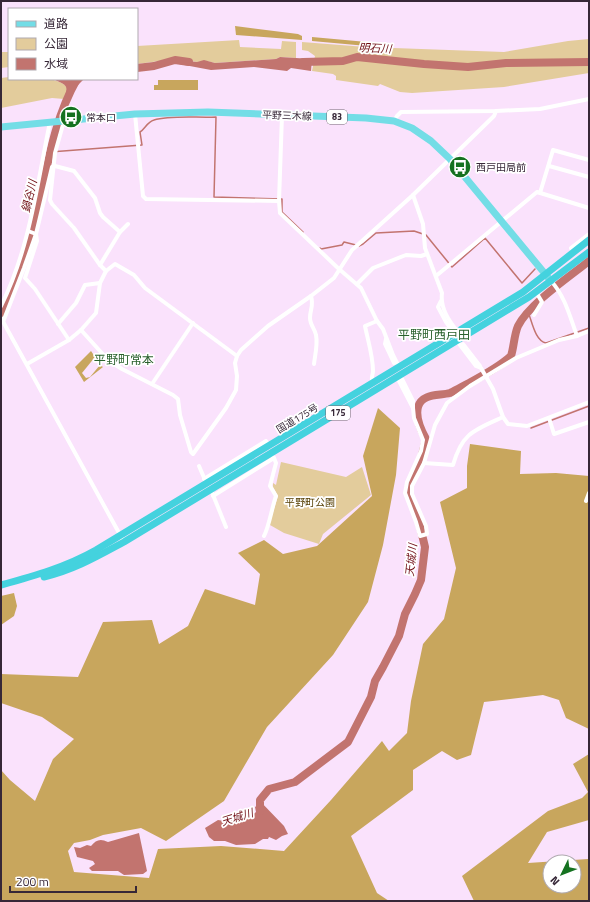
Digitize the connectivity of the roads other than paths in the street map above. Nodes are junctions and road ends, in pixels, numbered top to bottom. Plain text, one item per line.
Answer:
1 (589, 99) edge
2 (496, 111) junction
3 (135, 114) junction
4 (282, 115) junction
5 (63, 120) junction
6 (394, 121) junction
7 (51, 122) junction
8 (1, 127) edge
9 (450, 159) junction
10 (589, 160) edge
11 (55, 166) junction
12 (549, 166) junction
13 (589, 177) edge
14 (540, 193) junction
15 (412, 194) junction
16 (279, 201) junction
17 (589, 207) edge
18 (502, 222) junction
19 (128, 224) dead end
20 (28, 231) junction
21 (120, 232) junction
22 (36, 234) junction
23 (589, 234) edge
24 (589, 240) edge
25 (573, 252) junction
26 (589, 252) edge
27 (427, 254) junction
28 (100, 265) junction
29 (339, 269) junction
30 (106, 271) junction
31 (436, 276) junction
32 (545, 276) junction
33 (551, 281) junction
34 (100, 283) junction
35 (357, 284) junction
36 (536, 292) junction
37 (311, 296) junction
38 (441, 301) junction
39 (1, 306) edge
40 (534, 315) dead end
41 (1, 318) edge
42 (377, 321) junction
43 (3, 322) junction
44 (193, 323) junction
45 (58, 324) junction
46 (81, 330) junction
47 (455, 331) junction
48 (589, 331) edge
49 (577, 336) junction
50 (386, 337) junction
51 (69, 340) junction
52 (460, 342) junction
53 (237, 356) junction
54 (26, 364) junction
55 (314, 364) dead end
56 (397, 365) junction
57 (486, 376) junction
58 (400, 378) junction
59 (373, 383) junction
60 (152, 384) junction
61 (589, 402) edge
62 (503, 418) junction
63 (549, 418) junction
64 (589, 422) edge
65 (421, 450) junction
66 (427, 452) junction
67 (271, 453) junction
68 (424, 463) junction
69 (199, 466) dead end
70 (209, 487) junction
71 (589, 493) edge
72 (586, 501) dead end
73 (226, 527) dead end
74 (264, 536) dead end
75 (122, 538) junction
76 (1, 586) edge

1 - 2 street
2 - 6 street
2 - 9 street
3 - 4 main road, 平野三木線 / 83
3 - 5 main road, 平野三木線 / 83
3 - 16 street
4 - 6 main road, 平野三木線 / 83
4 - 16 street
5 - 7 main road, 平野三木線 / 83
5 - 11 street
6 - 9 main road, 平野三木線 / 83
7 - 8 main road, 平野三木線 / 83
7 - 20 street
9 - 15 street
9 - 18 main road, 平野三木線 / 83
10 - 12 street
11 - 21 street
11 - 22 street
11 - 28 street
12 - 13 street
12 - 14 street
14 - 17 street
14 - 18 street
15 - 27 street
15 - 29 street
16 - 29 street
18 - 31 street
18 - 32 main road, 平野三木線 / 83
19 - 21 street
20 - 22 street
20 - 39 street
21 - 28 street
22 - 43 street
22 - 45 street
23 - 25 street
24 - 25 highway, 国道175号 / 175
25 - 32 highway, 国道175号 / 175
26 - 33 highway, 国道175号 / 175
27 - 31 street
27 - 35 street
28 - 30 street
29 - 35 street
29 - 37 street
30 - 34 street
30 - 44 street
31 - 38 street
32 - 33 main road, 平野三木線 / 83
32 - 47 highway, 国道175号 / 175
33 - 36 highway, 国道175号 / 175
33 - 49 street
34 - 45 street
34 - 46 street
35 - 42 street
36 - 40 street
36 - 52 highway, 国道175号 / 175
37 - 53 street
37 - 55 street
38 - 47 street
38 - 47 street
41 - 43 street
42 - 50 street
42 - 59 street
43 - 54 street
44 - 53 street
44 - 60 street
45 - 51 street
46 - 51 street
46 - 60 street
47 - 56 highway, 国道175号 / 175
48 - 49 street
49 - 57 street
50 - 56 street
50 - 56 street
51 - 54 street
52 - 57 street
52 - 58 highway, 国道175号 / 175
53 - 60 street
54 - 75 street
56 - 59 highway, 国道175号 / 175
57 - 62 street
57 - 66 street
58 - 65 street
58 - 67 highway, 国道175号 / 175
59 - 67 highway, 国道175号 / 175
61 - 63 street
62 - 63 street
62 - 68 street
63 - 64 street
65 - 66 street
65 - 68 street
66 - 68 street
67 - 70 highway, 国道175号 / 175
67 - 70 street
67 - 74 street
69 - 70 street
70 - 73 street
70 - 75 highway, 国道175号 / 175
71 - 72 street
75 - 76 highway, 国道175号 / 175

